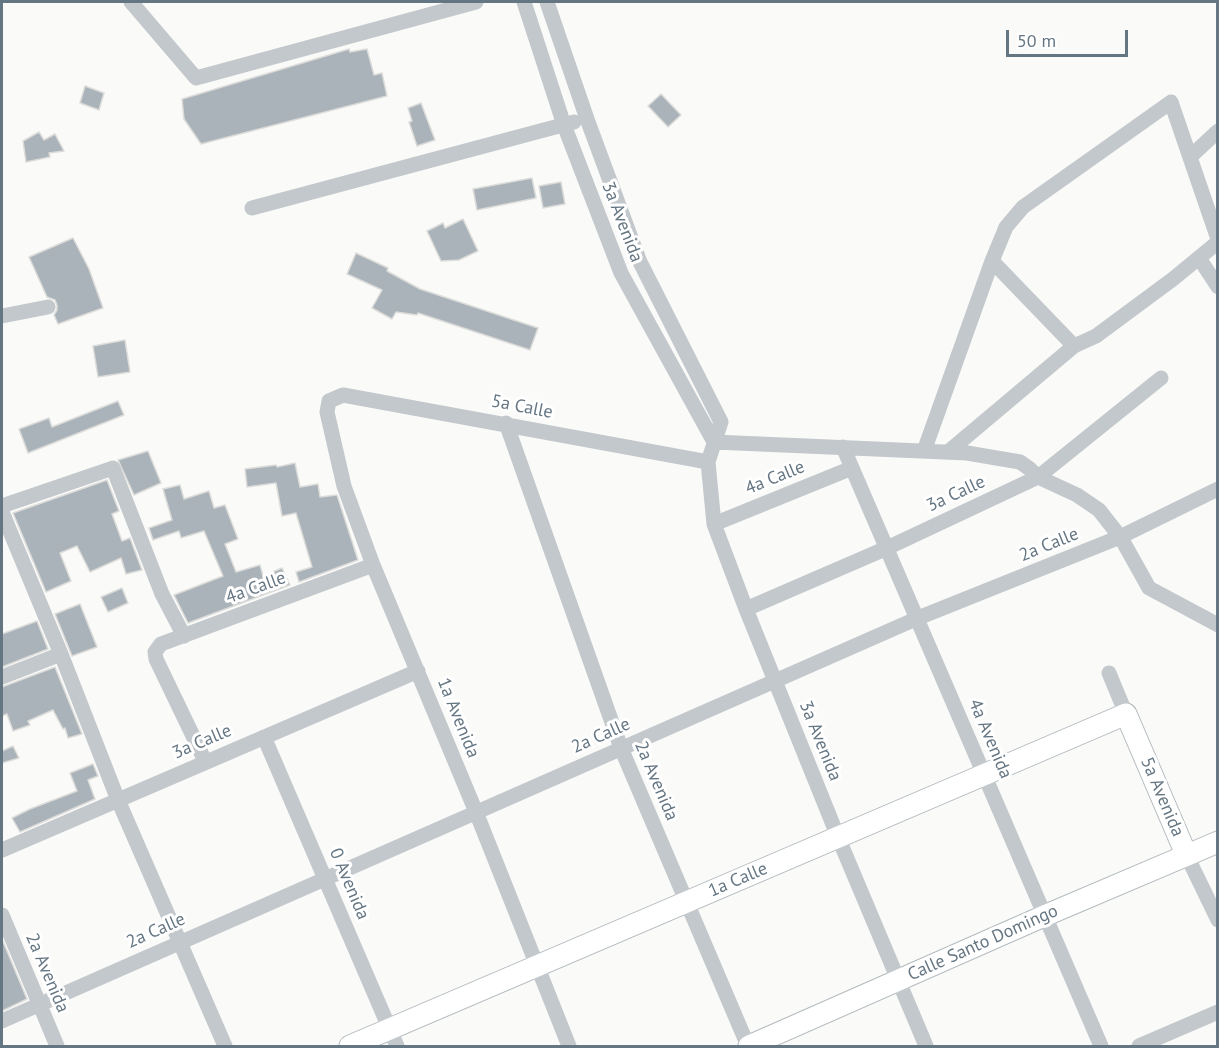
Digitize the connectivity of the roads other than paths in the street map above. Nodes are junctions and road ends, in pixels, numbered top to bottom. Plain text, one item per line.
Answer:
1 (131, 2) edge
2 (476, 2) edge
3 (524, 2) edge
4 (547, 2) edge
5 (587, 119) junction
6 (564, 125) junction
7 (1218, 131) edge
8 (1190, 157) junction
9 (252, 208) dead end
10 (1218, 240) edge
11 (1199, 258) junction
12 (992, 261) junction
13 (1218, 286) edge
14 (48, 307) dead end
15 (2, 316) edge
16 (1074, 346) junction
17 (1161, 378) dead end
18 (329, 401) joint
19 (506, 423) junction
20 (714, 442) junction
21 (843, 447) junction
22 (924, 451) junction
23 (948, 452) junction
24 (708, 462) junction
25 (852, 468) junction
26 (1038, 477) junction
27 (1218, 489) edge
28 (2, 506) edge
29 (2, 512) edge
30 (714, 524) junction
31 (1120, 537) junction
32 (887, 548) junction
33 (373, 565) junction
34 (746, 609) junction
35 (918, 618) junction
36 (1218, 625) edge
37 (184, 636) junction
38 (62, 654) junction
39 (418, 671) junction
40 (1109, 673) dead end
41 (2, 677) edge
42 (775, 680) junction
43 (1126, 714) junction
44 (264, 737) junction
45 (621, 748) junction
46 (206, 761) junction
47 (984, 775) junction
48 (118, 800) junction
49 (476, 812) junction
50 (838, 837) junction
51 (1218, 842) edge
52 (2, 850) edge
53 (1186, 854) junction
54 (325, 878) junction
55 (686, 902) junction
56 (2, 915) edge
57 (1044, 916) junction
58 (1218, 920) edge
59 (181, 942) junction
60 (537, 966) junction
61 (897, 981) junction
62 (39, 1004) junction
63 (1218, 1012) edge
64 (2, 1021) edge
65 (393, 1038) edge
66 (57, 1047) edge
67 (225, 1047) edge
68 (350, 1047) edge
69 (569, 1047) edge
70 (748, 1047) edge
71 (926, 1047) edge
72 (1101, 1047) edge
73 (1139, 1047) edge

1 - 2 street
3 - 6 street, 3a Avenida
4 - 5 street, 3a Avenida
5 - 6 street
5 - 20 street, 3a Avenida
6 - 9 street
6 - 20 street, 3a Avenida
7 - 8 street
8 - 10 street
8 - 12 street
10 - 11 street
11 - 13 street
11 - 16 street
12 - 16 street
12 - 22 street
14 - 15 street
16 - 23 street
17 - 26 street, 3a Calle
18 - 19 street, 5a Calle
18 - 33 street, 1a Avenida
19 - 24 street, 5a Calle
19 - 45 street, 2a Avenida
20 - 21 street
20 - 24 street, 3a Avenida
21 - 22 street
21 - 25 street, 4a Avenida
22 - 23 street
23 - 26 street
24 - 30 street, 3a Avenida
25 - 30 street, 4a Calle
25 - 32 street, 4a Avenida
26 - 31 street
26 - 32 street, 3a Calle
27 - 31 street, 2a Calle
28 - 37 street
29 - 38 street
30 - 34 street, 3a Avenida
31 - 35 street, 2a Calle
31 - 36 street
32 - 34 street, 3a Calle
32 - 35 street, 4a Avenida
33 - 37 street, 4a Calle
33 - 39 street, 1a Avenida
34 - 42 street, 3a Avenida
35 - 42 street, 2a Calle
35 - 47 street, 4a Avenida
37 - 46 street, 4a Calle
38 - 41 street
38 - 48 street
39 - 44 street, 3a Calle
39 - 49 street, 1a Avenida
40 - 43 street, 5a Avenida
42 - 45 street, 2a Calle
42 - 50 street, 3a Avenida
43 - 47 main road, 1a Calle
43 - 53 main road, 5a Avenida
44 - 46 street, 3a Calle
44 - 54 street, 0 Avenida
45 - 49 street, 2a Calle
45 - 55 street, 2a Avenida
46 - 48 street, 3a Calle
47 - 50 main road, 1a Calle
47 - 57 street, 4a Avenida
48 - 52 street, 3a Calle
48 - 59 street
49 - 54 street, 2a Calle
49 - 60 street, 1a Avenida
50 - 55 main road, 1a Calle
50 - 61 street, 3a Avenida
51 - 53 main road, Calle Santo Domingo
53 - 57 main road, Calle Santo Domingo
53 - 58 street, 5a Avenida
54 - 59 street, 2a Calle
54 - 65 street, 0 Avenida
55 - 60 main road, 1a Calle
55 - 70 street, 2a Avenida
56 - 62 street, 2a Avenida
57 - 61 main road, Calle Santo Domingo
57 - 72 street, 4a Avenida
59 - 62 street, 2a Calle
59 - 67 street
60 - 65 main road, 1a Calle
60 - 69 street, 1a Avenida
61 - 70 main road, Calle Santo Domingo
61 - 71 street, 3a Avenida
62 - 64 street, 2a Calle
62 - 66 street, 2a Avenida
63 - 73 street
65 - 68 main road, 1a Calle

